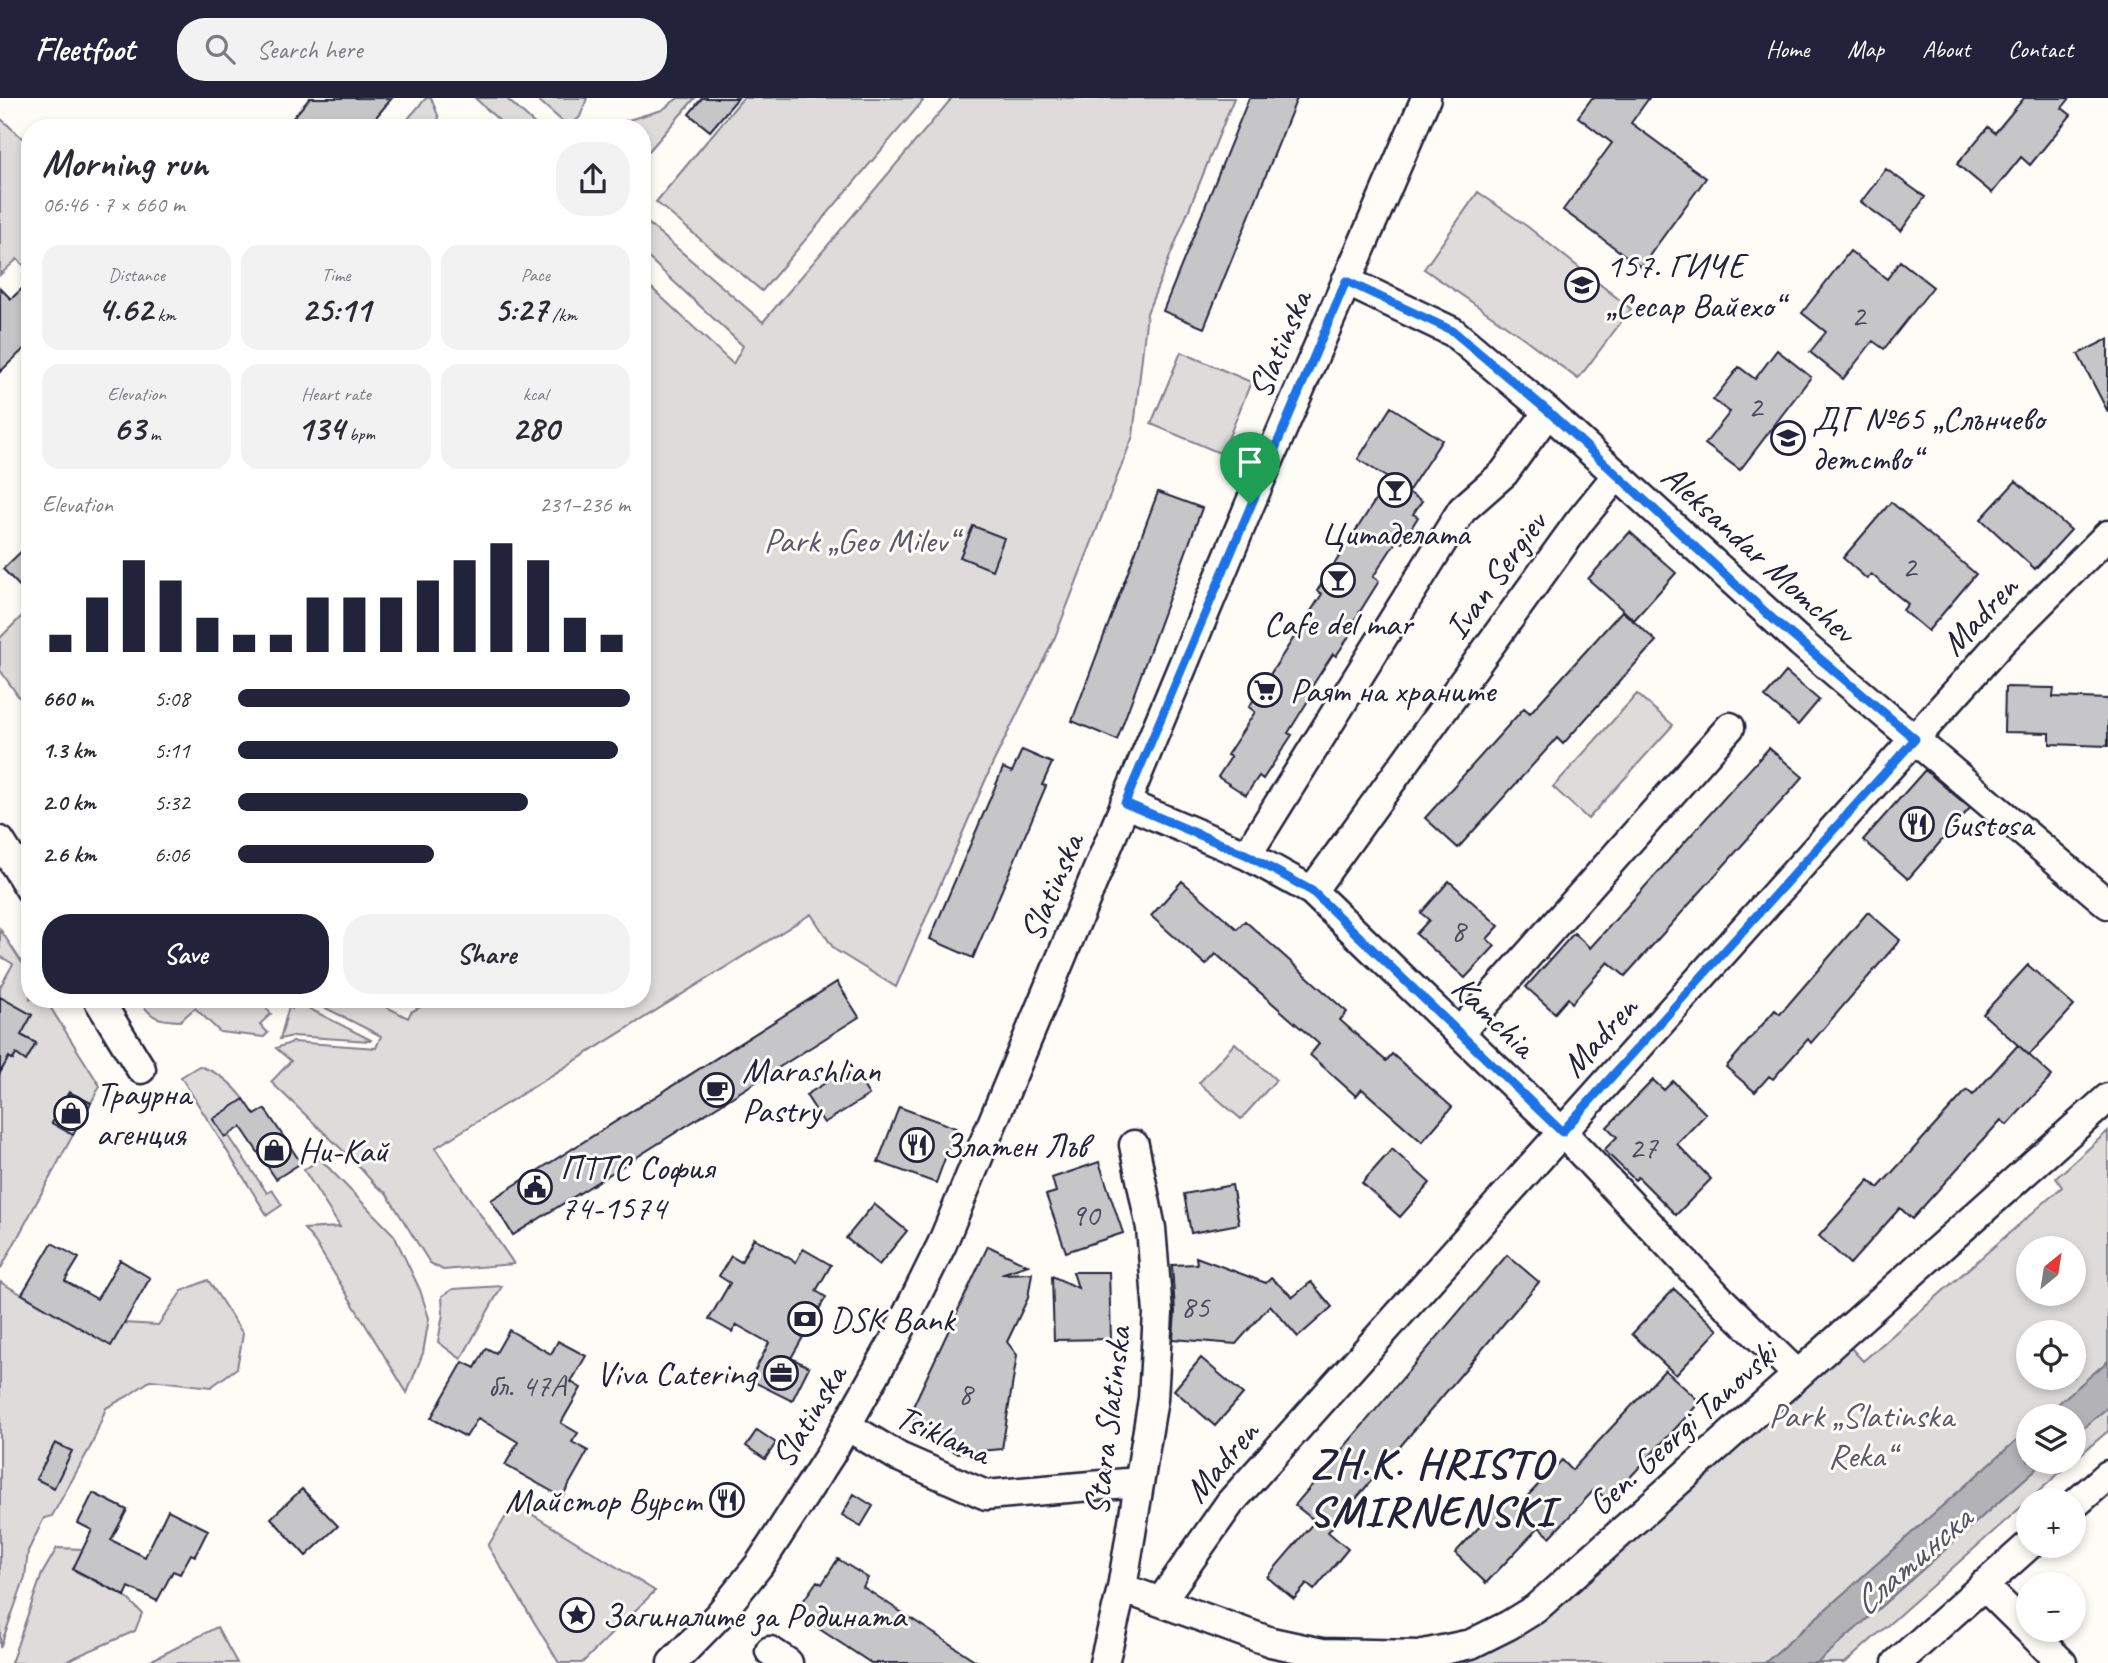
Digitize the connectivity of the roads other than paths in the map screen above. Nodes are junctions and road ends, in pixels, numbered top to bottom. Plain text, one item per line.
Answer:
1 (1426, 98) edge
2 (1346, 281) junction
3 (1549, 412) junction
4 (1617, 475) junction
5 (2108, 535) edge
6 (1730, 727) dead end
7 (1915, 739) junction
8 (1125, 803) junction
9 (0, 841) edge
10 (1247, 855) junction
11 (21, 875) edge
12 (1312, 891) junction
13 (2108, 904) edge
14 (104, 1008) edge
15 (1459, 1033) junction
16 (141, 1069) dead end
17 (2108, 1098) edge
18 (1562, 1132) junction
19 (1134, 1145) dead end
20 (1797, 1374) junction
21 (847, 1426) junction
22 (2108, 1475) edge
23 (1139, 1482) junction
24 (2086, 1495) edge
25 (2016, 1556) edge
26 (1983, 1585) junction
27 (1122, 1588) junction
28 (1161, 1601) junction
29 (672, 1663) edge
30 (1104, 1663) edge
31 (1897, 1663) edge
32 (2062, 1663) edge

1 - 2 street, Slatinska
2 - 3 street, Aleksandar Momchev
2 - 8 street, Slatinska
3 - 4 street, Aleksandar Momchev
3 - 10 street
4 - 7 street, Aleksandar Momchev
4 - 12 street, Ivan Sergiev
5 - 7 street, Madren
6 - 15 street
7 - 13 street, Aleksandar Momchev
7 - 18 street, Madren
8 - 10 street, Kamchia
8 - 21 street, Slatinska
9 - 11 street
10 - 12 street, Kamchia
12 - 15 street, Kamchia
14 - 16 street
15 - 18 street, Kamchia
17 - 20 street, Gen. Georgi Tanovski
18 - 20 street, Kamchia
18 - 28 street, Madren
19 - 23 street, Stara Slatinska
20 - 28 street, Gen. Georgi Tanovski
21 - 23 street, Tsiklama
21 - 29 street, Slatinska
22 - 24 street
23 - 27 street, Stara Slatinska
25 - 26 street
26 - 31 street
26 - 32 street
27 - 28 street, Gen. Georgi Tanovski
27 - 30 street, Stara Slatinska

